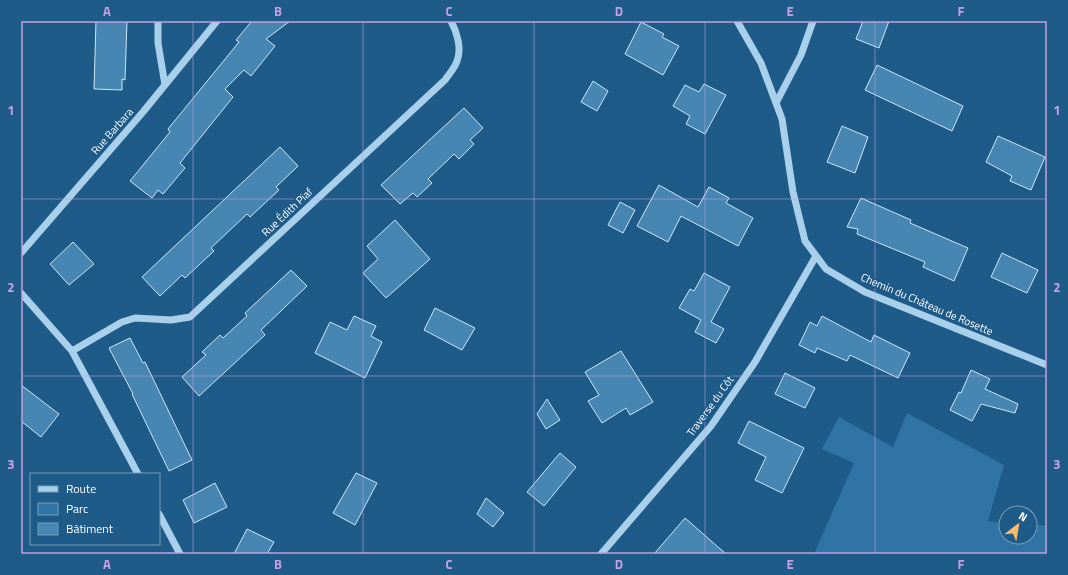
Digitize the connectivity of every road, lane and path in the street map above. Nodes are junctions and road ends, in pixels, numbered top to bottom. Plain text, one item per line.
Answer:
1 (158, 21) edge
2 (216, 21) edge
3 (451, 21) edge
4 (737, 21) edge
5 (813, 21) edge
6 (165, 85) junction
7 (776, 103) junction
8 (21, 253) edge
9 (816, 256) junction
10 (21, 292) edge
11 (72, 351) junction
12 (1047, 365) edge
13 (137, 473) edge
14 (160, 516) edge
15 (180, 554) edge
16 (601, 554) edge

1 - 6 street
2 - 6 street, Rue Barbara
3 - 11 street, Rue Édith Piaf
4 - 7 street, Chemin du Château de Rosette
5 - 7 street
6 - 8 street, Rue Barbara
7 - 9 street, Chemin du Château de Rosette
9 - 12 street, Chemin du Château de Rosette
9 - 16 street, Traverse du Côt
10 - 11 street
11 - 13 street
14 - 15 street

